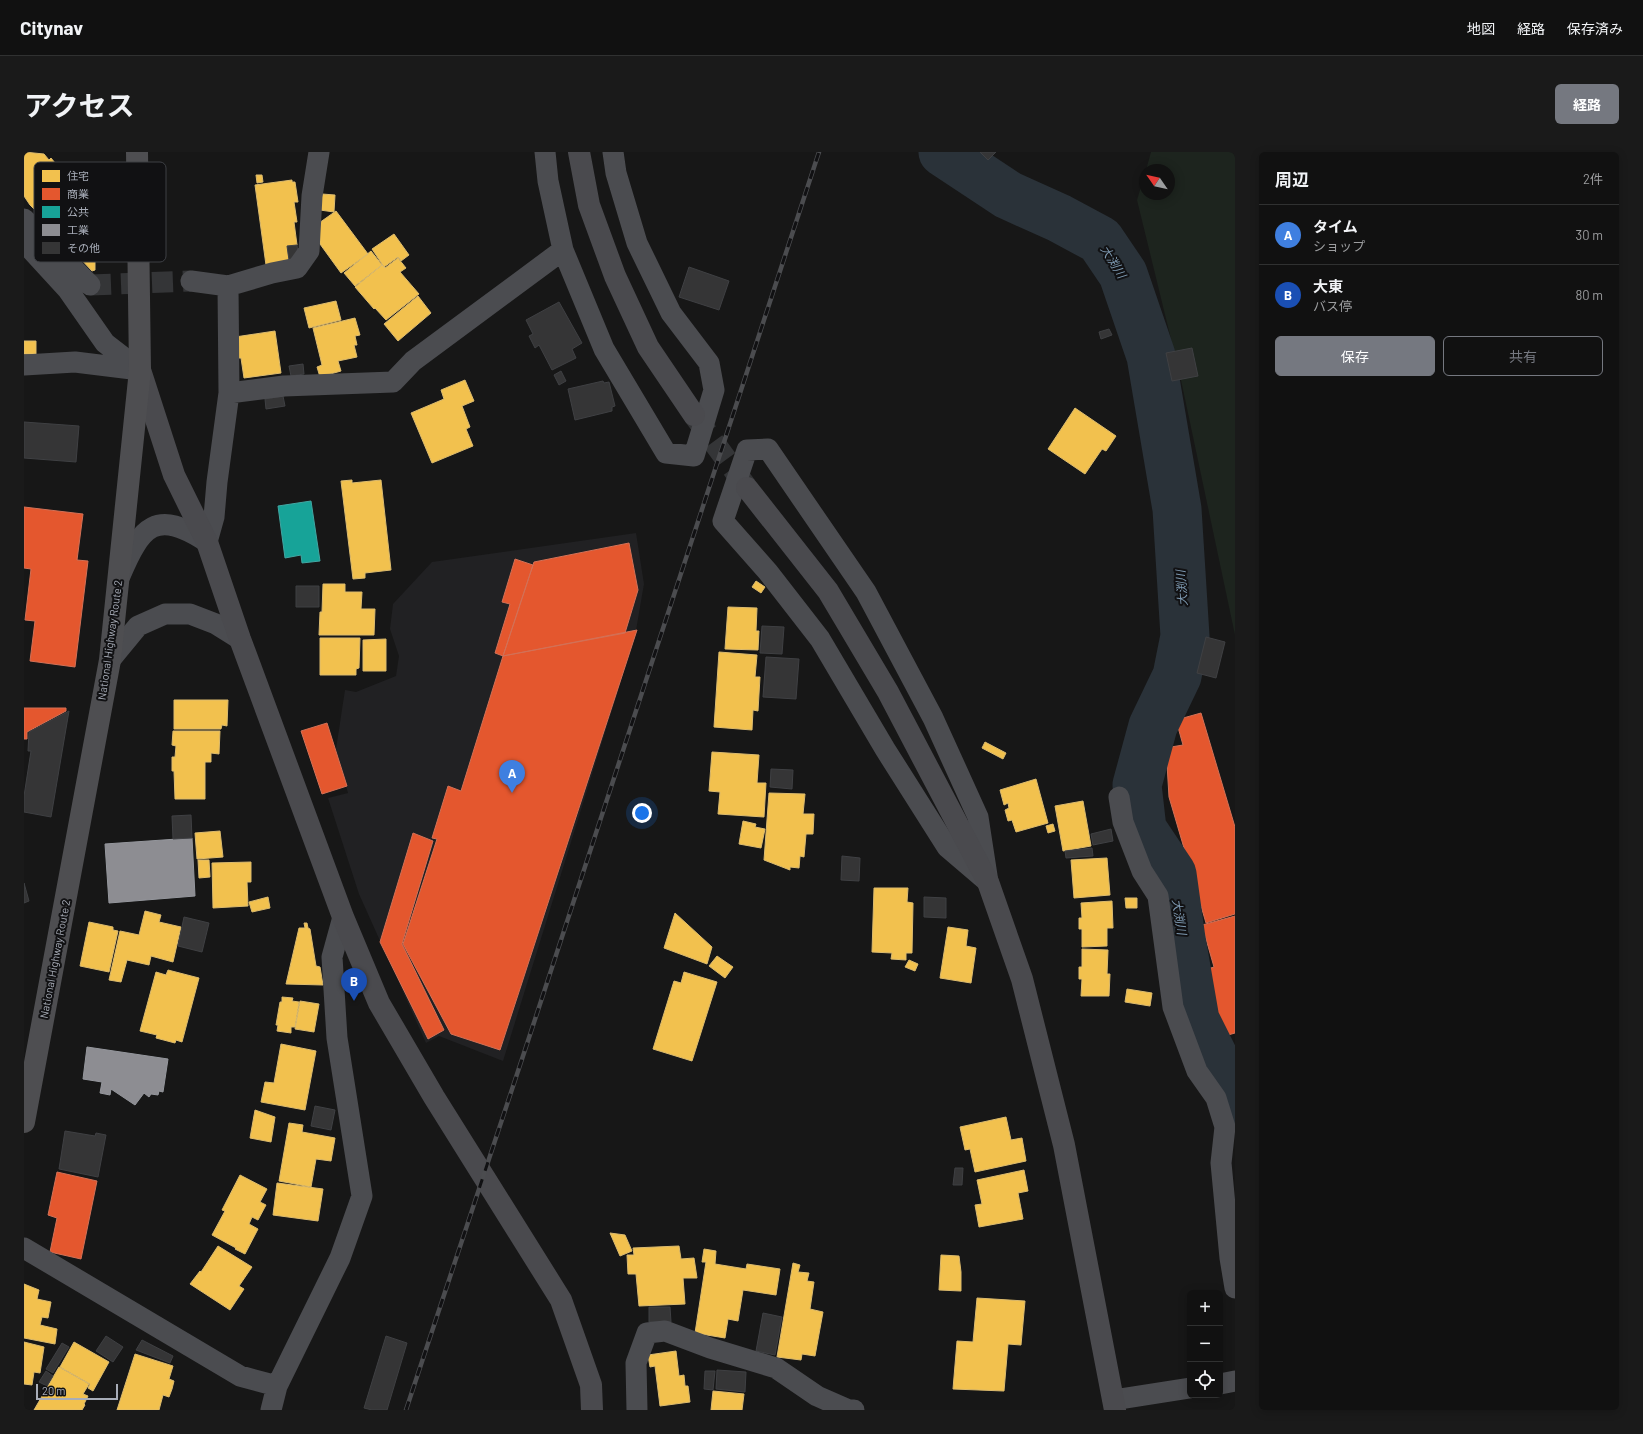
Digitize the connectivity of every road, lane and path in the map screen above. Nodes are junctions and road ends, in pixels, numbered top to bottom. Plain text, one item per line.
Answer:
1 (137, 152) edge
2 (319, 152) edge
3 (545, 152) edge
4 (579, 152) edge
5 (613, 152) edge
6 (137, 162) edge
7 (24, 219) edge
8 (34, 229) edge
9 (24, 242) edge
10 (563, 250) junction
11 (34, 253) edge
12 (42, 262) edge
13 (68, 262) edge
14 (139, 262) edge
15 (191, 281) tunnel mouth
16 (90, 284) dead end
17 (228, 286) junction
18 (24, 365) edge
19 (140, 370) junction
20 (229, 393) junction
21 (694, 415) tunnel mouth
22 (747, 488) tunnel mouth
23 (207, 542) junction
24 (118, 579) junction
25 (240, 639) junction
26 (110, 660) junction
27 (1120, 797) dead end
28 (988, 882) junction
29 (342, 917) junction
30 (24, 1122) edge
31 (24, 1248) edge
32 (1235, 1288) edge
33 (1235, 1381) edge
34 (1223, 1383) edge
35 (277, 1386) junction
36 (1187, 1389) edge
37 (1114, 1405) edge
38 (271, 1410) edge
39 (592, 1410) edge
40 (637, 1410) edge
41 (854, 1410) edge

1 - 6 highway, National Highway Route 2
2 - 17 street
3 - 10 street
4 - 21 street
5 - 10 street
7 - 8 street
9 - 11 street
10 - 20 street
12 - 19 street
13 - 16 street
14 - 19 highway, National Highway Route 2
15 - 17 street
17 - 20 street
18 - 19 street
19 - 23 street
19 - 24 highway, National Highway Route 2
20 - 23 street
22 - 28 street
23 - 24 street
23 - 25 street
24 - 26 highway, National Highway Route 2
25 - 26 street
25 - 29 street
26 - 30 highway, National Highway Route 2
27 - 32 street
28 - 28 street
28 - 37 street
29 - 35 street
29 - 39 street
31 - 35 street
33 - 34 street
35 - 38 street
36 - 37 street
40 - 41 street

